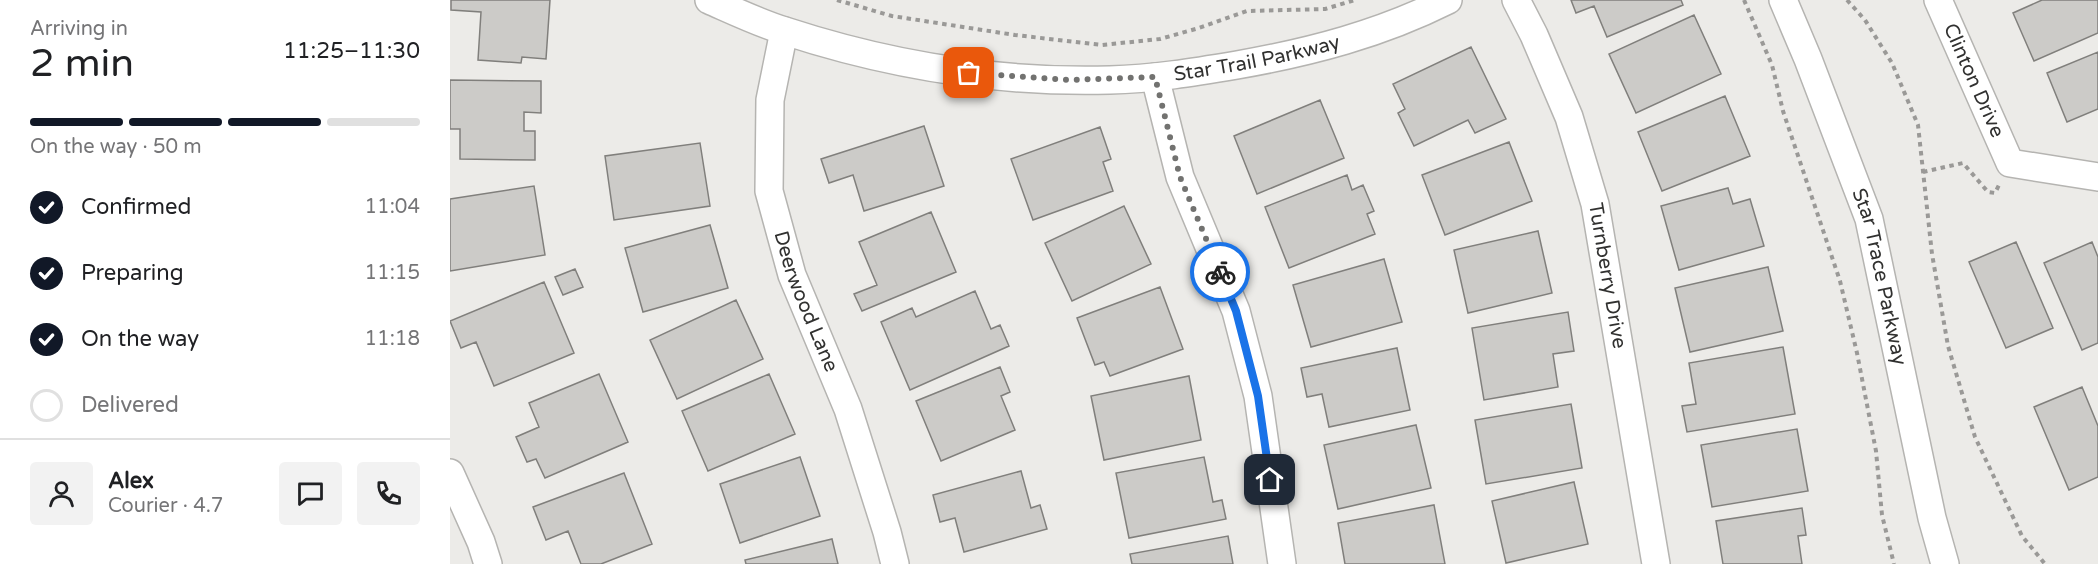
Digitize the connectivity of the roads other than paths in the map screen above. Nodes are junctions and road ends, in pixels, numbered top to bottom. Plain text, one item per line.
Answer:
1 (709, 0) edge
2 (1448, 0) edge
3 (1516, 0) edge
4 (1783, 0) edge
5 (1938, 0) edge
6 (784, 31) junction
7 (1155, 77) junction
8 (2098, 177) edge
9 (450, 473) edge
10 (488, 564) edge
11 (894, 564) edge
12 (1282, 564) edge
13 (1656, 564) edge
14 (1945, 564) edge

1 - 6 street, Star Trail Parkway
2 - 7 street, Star Trail Parkway
3 - 13 street, Turnberry Drive
4 - 14 street, Star Trace Parkway
5 - 8 street, Clinton Drive
6 - 7 street, Star Trail Parkway
6 - 11 street, Deerwood Lane
7 - 12 street
9 - 10 street

